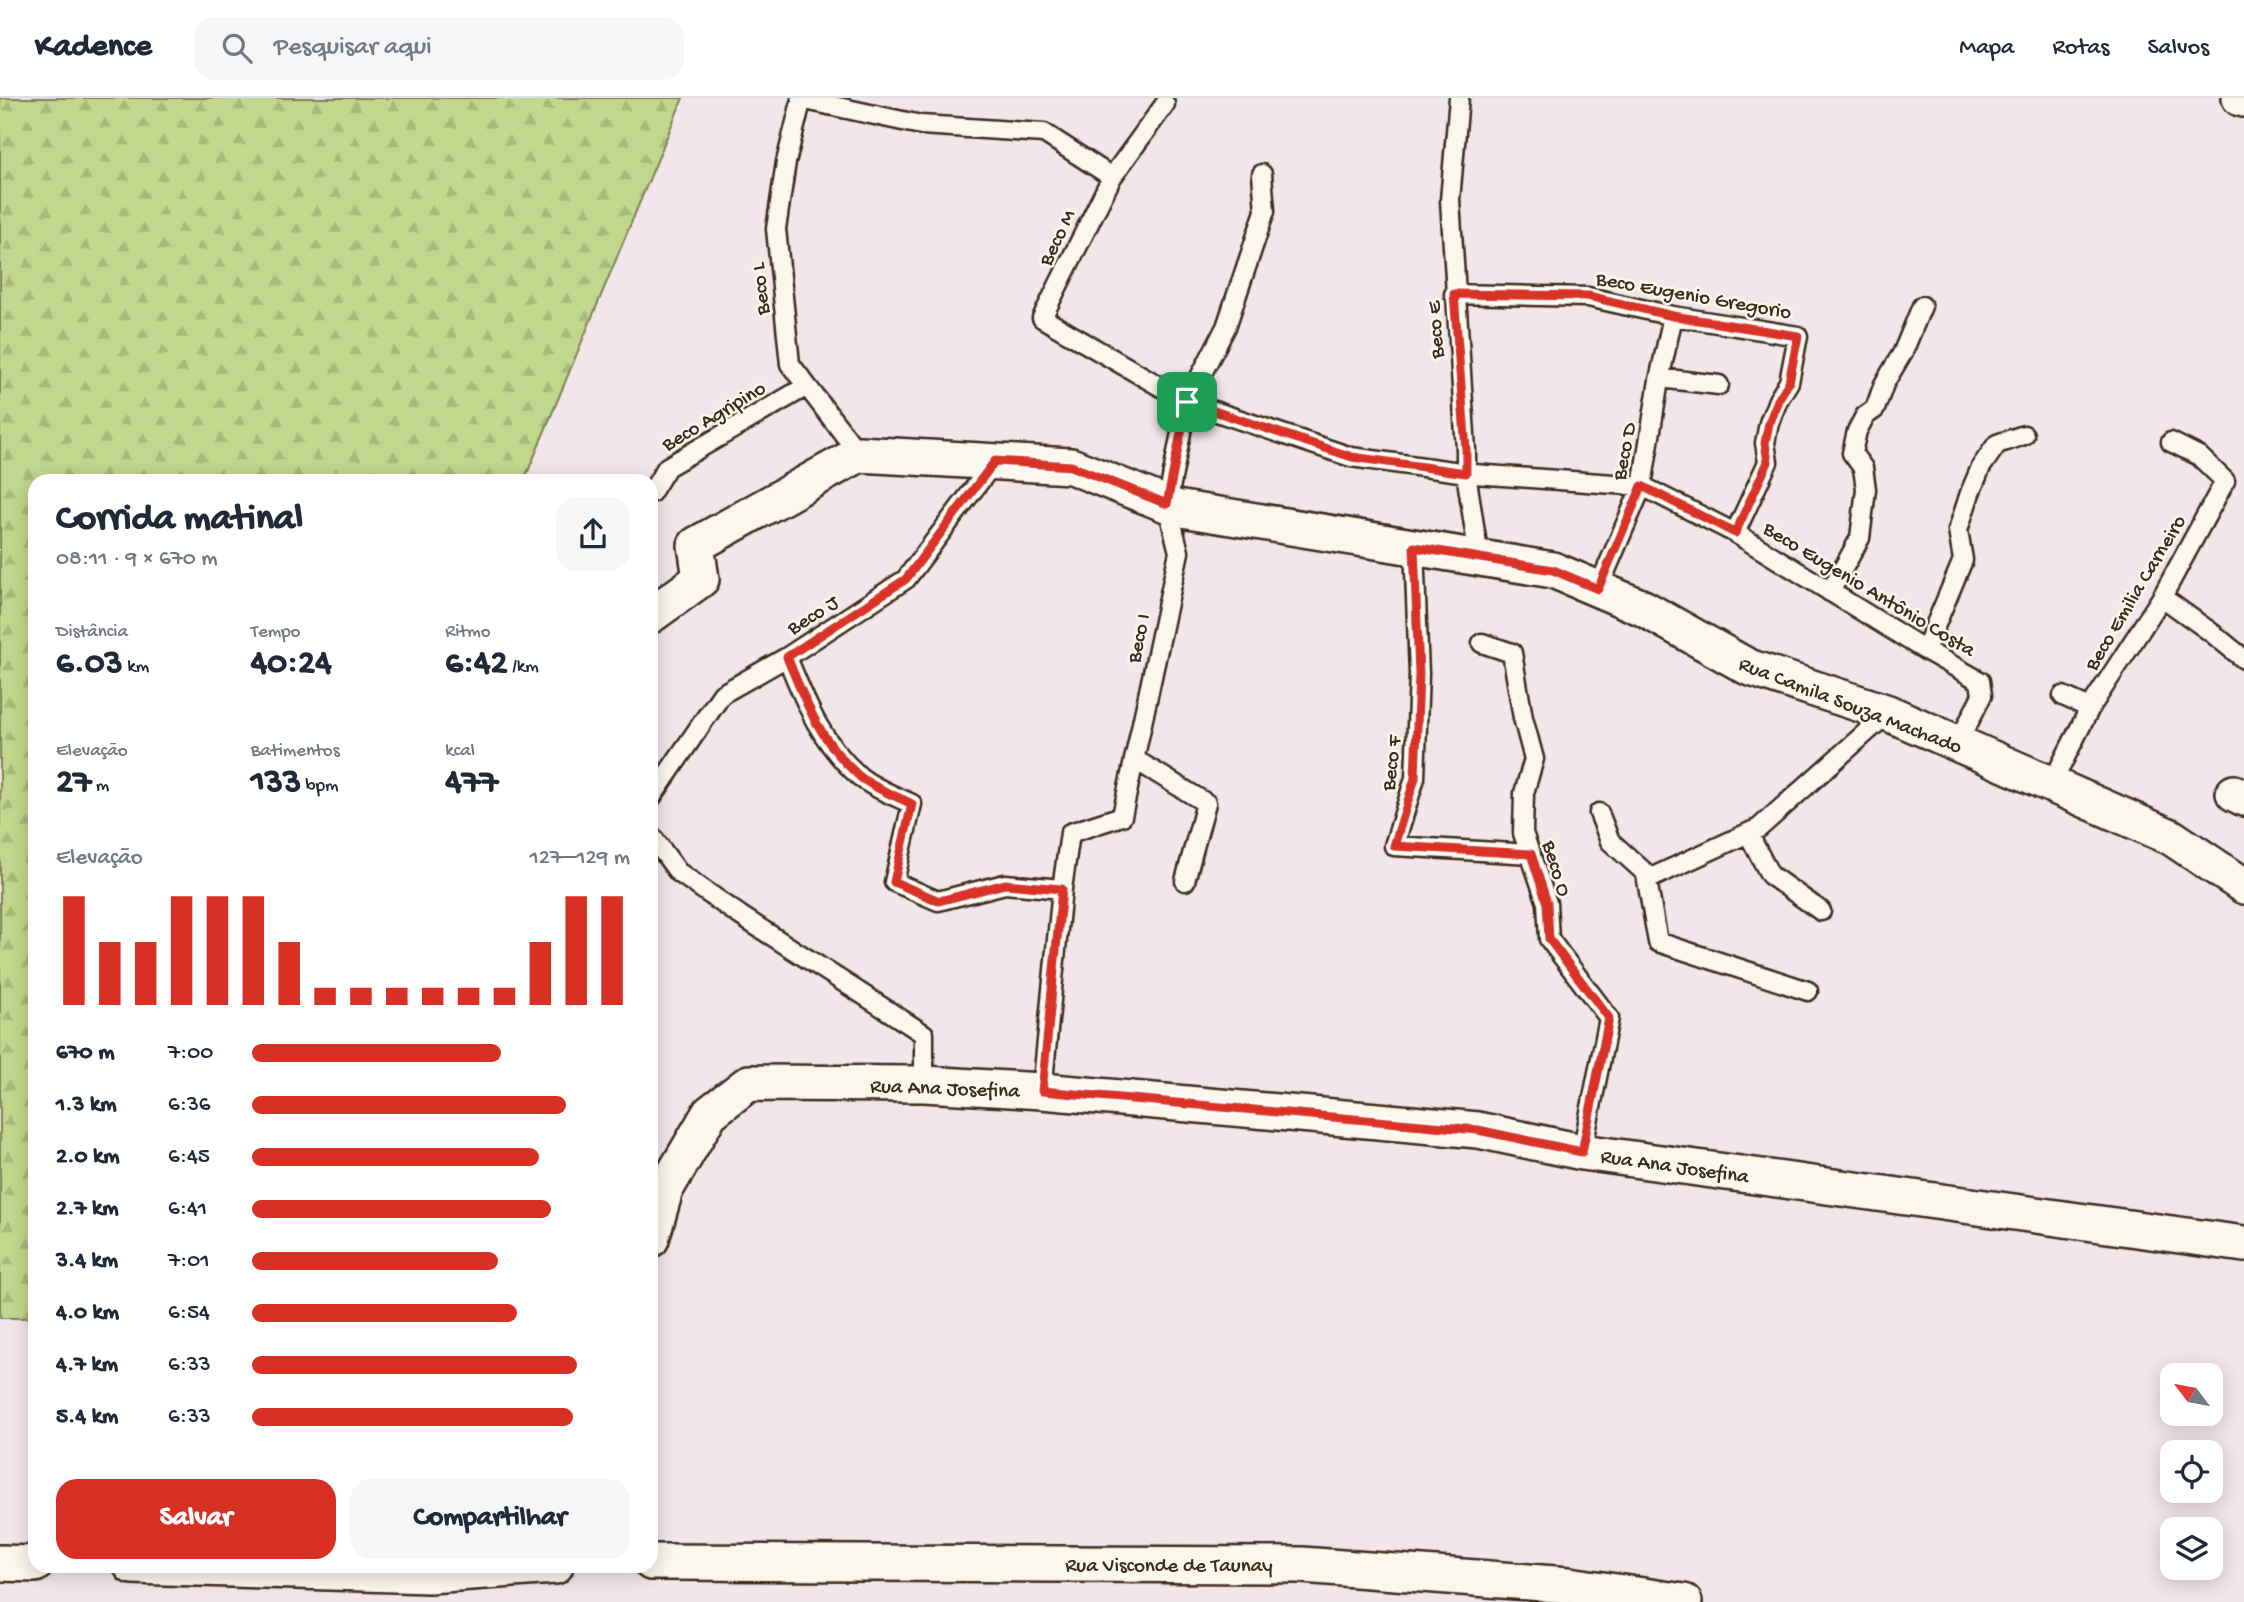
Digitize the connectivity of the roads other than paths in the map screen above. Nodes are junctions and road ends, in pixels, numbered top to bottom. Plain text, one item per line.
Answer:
1 (1459, 98) edge
2 (802, 99) edge
3 (1165, 104) dead end
4 (1262, 174) dead end
5 (1112, 177) junction
6 (1454, 294) junction
7 (1922, 306) dead end
8 (1673, 316) junction
9 (1042, 318) joint
10 (1660, 378) junction
11 (1719, 385) dead end
12 (807, 386) junction
13 (1187, 402) junction
14 (2024, 435) dead end
15 (2171, 442) dead end
16 (859, 454) junction
17 (995, 461) junction
18 (1466, 473) junction
19 (658, 482) edge
20 (1642, 486) junction
21 (1167, 504) junction
22 (1735, 533) junction
23 (1414, 547) junction
24 (1479, 558) junction
25 (1598, 589) junction
26 (1830, 592) junction
27 (2162, 597) junction
28 (658, 610) edge
29 (1482, 643) dead end
30 (1925, 650) junction
31 (787, 657) junction
32 (2244, 659) edge
33 (2063, 696) dead end
34 (2090, 708) junction
35 (1888, 713) junction
36 (1958, 744) junction
37 (1134, 760) junction
38 (2052, 785) junction
39 (658, 788) edge
40 (1599, 813) dead end
41 (1748, 833) junction
42 (658, 845) edge
43 (1531, 854) junction
44 (1646, 875) junction
45 (1185, 881) dead end
46 (2244, 886) edge
47 (1062, 889) junction
48 (1821, 911) dead end
49 (1808, 991) dead end
50 (924, 1084) junction
51 (1042, 1091) junction
52 (1582, 1152) junction
53 (658, 1214) edge
54 (2244, 1244) edge
55 (658, 1562) edge
56 (0, 1563) edge
57 (28, 1563) edge
58 (226, 1573) edge
59 (515, 1573) edge
60 (429, 1588) edge
61 (1684, 1602) edge

1 - 6 lane, Beco E
2 - 5 lane
2 - 12 lane, Beco L
3 - 5 lane, Beco M
4 - 13 lane, Beco I
5 - 9 lane, Beco M
6 - 8 lane, Beco Eugenio Gregorio
6 - 18 lane, Beco E
7 - 26 lane
8 - 10 lane, Beco D
8 - 22 lane, Beco Eugenio Gregorio
9 - 13 lane, Beco Eugenio Antônio Costa
10 - 11 lane
10 - 20 lane, Beco D
12 - 16 lane, Beco L
12 - 19 lane, Beco Agripino
13 - 18 lane, Beco Eugenio Antônio Costa
13 - 21 lane, Beco I
14 - 30 lane
15 - 27 lane, Beco Emilia Carneiro
16 - 17 street, Rua Camila Souza Machado
16 - 28 street
17 - 21 street, Rua Camila Souza Machado
17 - 31 lane, Beco J
18 - 20 lane, Beco Eugenio Antônio Costa
18 - 24 lane, Beco E
20 - 22 lane, Beco Eugenio Antônio Costa
20 - 25 lane, Beco D
21 - 23 street, Rua Camila Souza Machado
21 - 37 lane, Beco I
22 - 26 lane, Beco Eugenio Antônio Costa
23 - 24 street, Rua Camila Souza Machado
23 - 43 lane, Beco F
24 - 25 street, Rua Camila Souza Machado
25 - 35 street, Rua Camila Souza Machado
26 - 30 lane, Beco Eugenio Antônio Costa
27 - 32 lane
27 - 34 lane, Beco Emilia Carneiro
29 - 43 lane, Beco O
30 - 36 lane, Beco Eugenio Antônio Costa
31 - 39 lane, Beco J
31 - 47 lane
33 - 34 lane
34 - 38 lane, Beco Emilia Carneiro
35 - 36 street, Rua Camila Souza Machado
35 - 41 lane
36 - 38 street, Rua Camila Souza Machado
37 - 45 lane
37 - 47 lane, Beco I
38 - 46 street, Rua Camila Souza Machado
40 - 44 lane
41 - 44 lane
41 - 48 lane
42 - 50 lane
43 - 52 lane, Beco O
44 - 49 lane
47 - 51 lane, Beco I
50 - 51 street, Rua Ana Josefina
50 - 53 street, Rua Ana Josefina
51 - 52 street, Rua Ana Josefina
52 - 54 street, Rua Ana Josefina
55 - 61 street, Rua Visconde de Taunay
56 - 57 street
58 - 60 street
59 - 60 street

